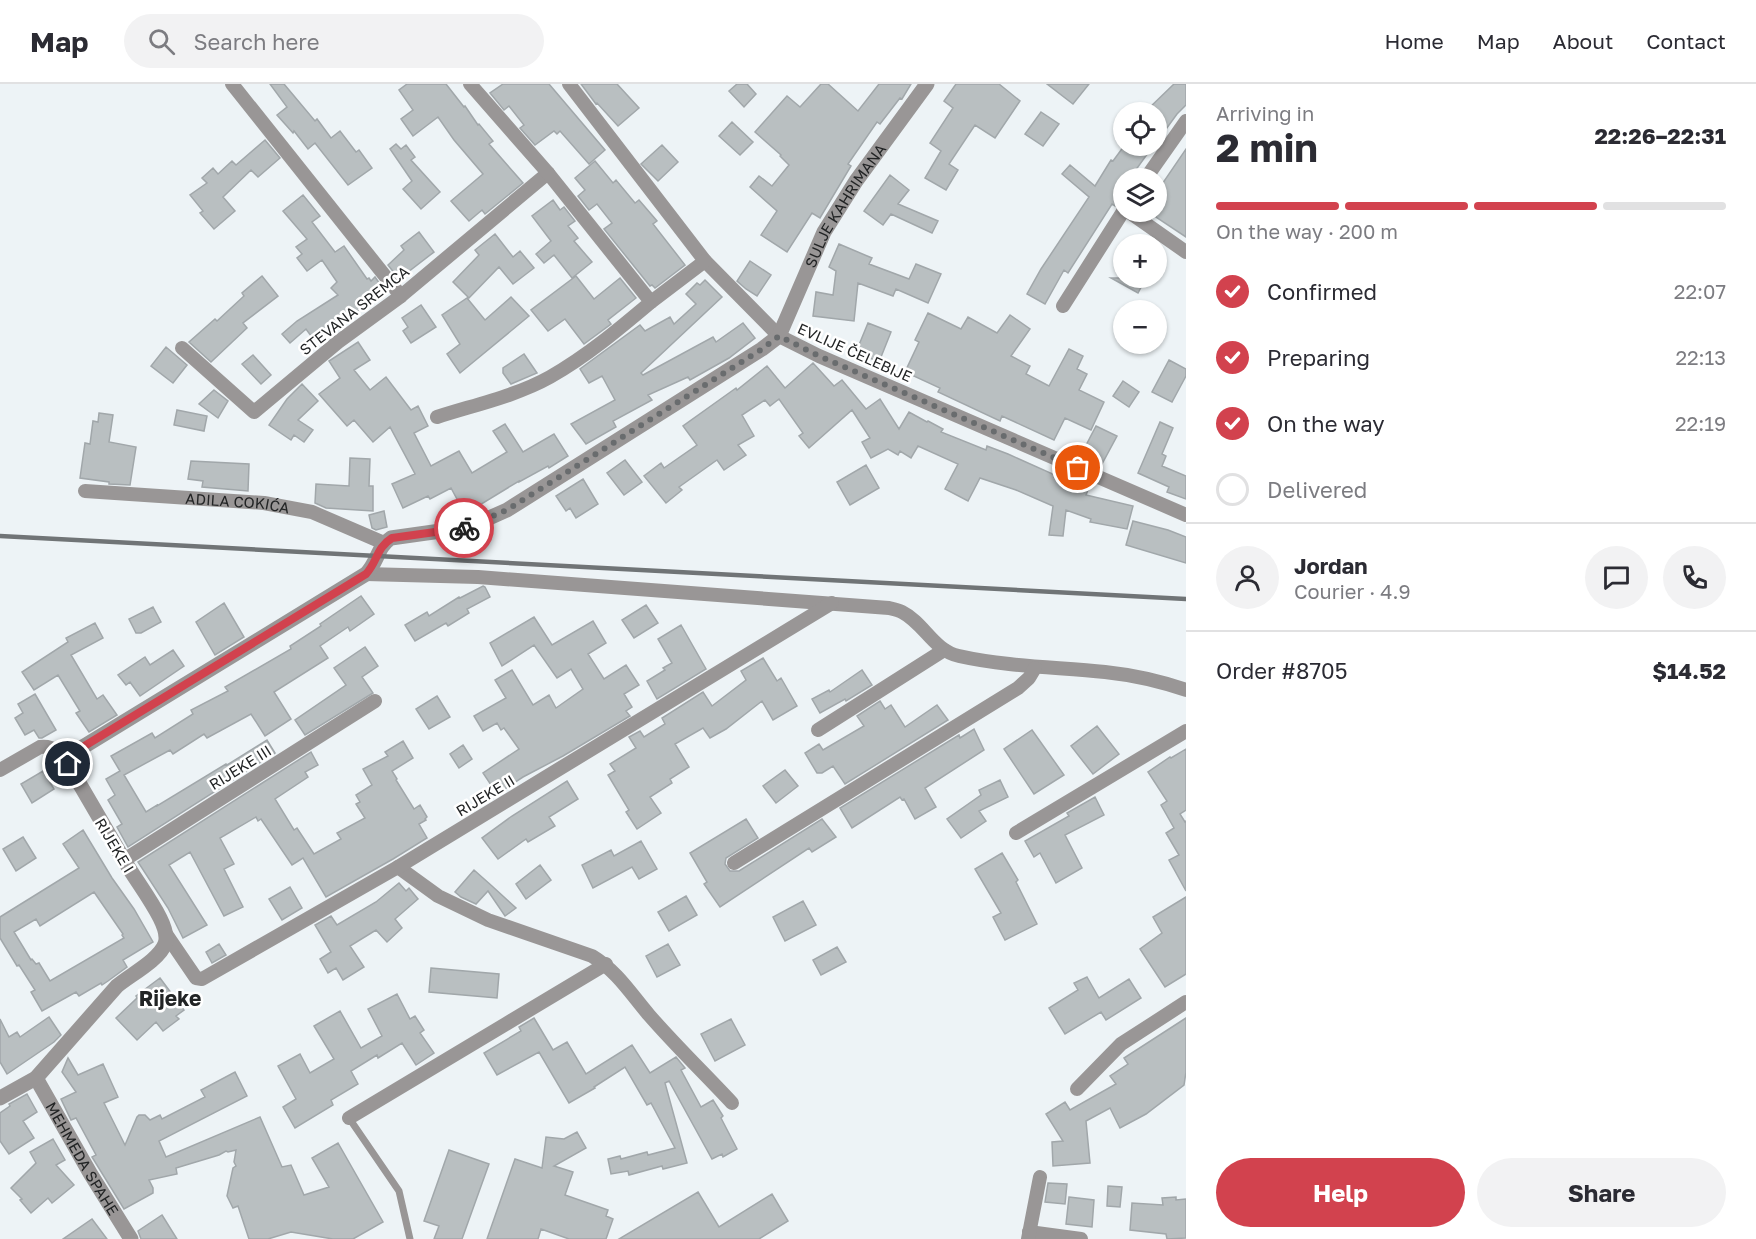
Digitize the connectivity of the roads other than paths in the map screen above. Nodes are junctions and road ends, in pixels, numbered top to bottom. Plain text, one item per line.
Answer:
1 (232, 84) edge
2 (470, 84) edge
3 (569, 84) edge
4 (927, 84) edge
5 (1186, 121) edge
6 (1153, 168) edge
7 (548, 173) junction
8 (1116, 222) edge
9 (1143, 222) edge
10 (1186, 252) edge
11 (705, 261) junction
12 (401, 296) junction
13 (651, 302) junction
14 (1063, 306) dead end
15 (779, 336) junction
16 (182, 348) dead end
17 (437, 417) dead end
18 (85, 491) dead end
19 (1186, 515) edge
20 (384, 543) junction
21 (366, 574) junction
22 (832, 603) junction
23 (944, 650) junction
24 (1035, 668) junction
25 (1186, 690) edge
26 (375, 701) dead end
27 (818, 730) dead end
28 (1186, 731) edge
29 (68, 764) junction
30 (0, 770) edge
31 (1016, 833) dead end
32 (124, 860) junction
33 (734, 862) dead end
34 (398, 867) junction
35 (166, 934) junction
36 (606, 964) junction
37 (1186, 1002) edge
38 (36, 1078) junction
39 (1077, 1089) dead end
40 (0, 1098) edge
41 (732, 1102) dead end
42 (349, 1118) joint
43 (1040, 1177) dead end
44 (1029, 1236) edge
45 (131, 1239) edge
46 (410, 1239) edge
47 (1081, 1239) edge

1 - 12 street
2 - 7 street
3 - 11 street, EVLIJE ČELEBIJE
4 - 15 street, SULJE KAHRIMANA
5 - 6 street
7 - 12 street, STEVANA SREMCA
7 - 13 street
8 - 14 street
9 - 10 street
11 - 13 street
11 - 15 street, EVLIJE ČELEBIJE
12 - 16 street, STEVANA SREMCA
13 - 17 street
15 - 19 street, EVLIJE ČELEBIJE
15 - 20 street
18 - 20 street, ADILA COKIĆA
20 - 21 street
21 - 22 street
21 - 29 street
22 - 23 street
22 - 34 street, RIJEKE II
23 - 24 street
23 - 27 street
24 - 25 street
24 - 33 street
26 - 32 street, RIJEKE III
28 - 31 street
29 - 30 street, RIJEKE I
29 - 32 street, RIJEKE I
32 - 35 street, RIJEKE I
34 - 35 street, RIJEKE II
34 - 36 street
35 - 38 street
36 - 41 street
36 - 42 street
37 - 39 street
38 - 40 street
38 - 45 street, MEHMEDA SPAHE
42 - 46 lane
43 - 44 street
44 - 47 street

